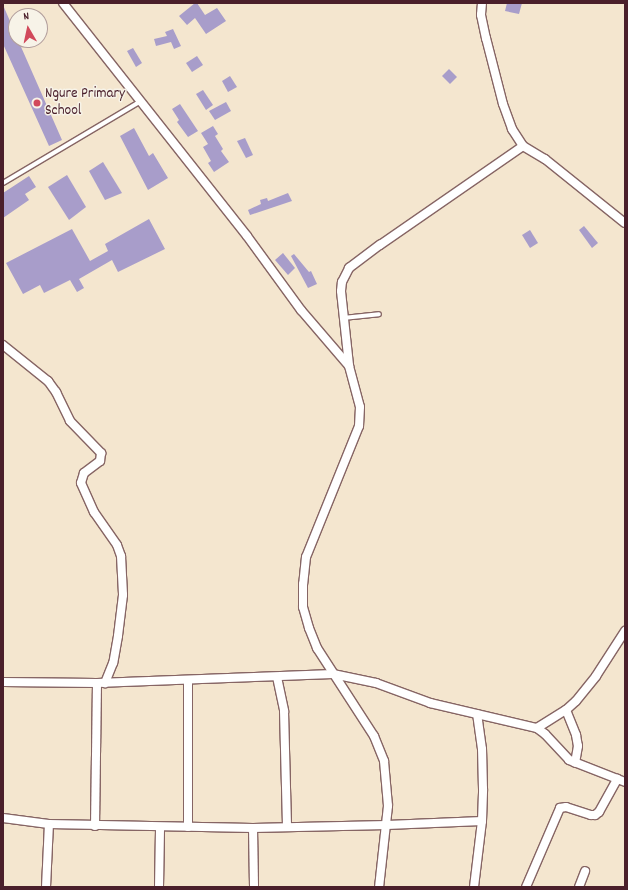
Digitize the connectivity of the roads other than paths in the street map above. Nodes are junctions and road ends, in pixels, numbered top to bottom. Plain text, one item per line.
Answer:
1 (63, 3) edge
2 (482, 3) edge
3 (141, 101) junction
4 (523, 146) junction
5 (3, 183) edge
6 (625, 223) edge
7 (379, 314) dead end
8 (343, 318) junction
9 (3, 345) edge
10 (349, 366) junction
11 (625, 632) edge
12 (333, 674) junction
13 (277, 677) junction
14 (188, 680) junction
15 (3, 682) edge
16 (101, 683) junction
17 (3, 690) edge
18 (566, 710) junction
19 (477, 714) junction
20 (537, 728) junction
21 (575, 763) junction
22 (617, 779) junction
23 (625, 782) edge
24 (3, 818) edge
25 (482, 821) junction
26 (49, 824) junction
27 (387, 825) junction
28 (95, 826) junction
29 (287, 826) junction
30 (160, 827) junction
31 (188, 827) junction
32 (253, 828) junction
33 (585, 871) dead end
34 (46, 887) edge
35 (159, 887) edge
36 (254, 887) edge
37 (379, 887) edge
38 (474, 887) edge
39 (526, 887) edge
40 (579, 887) edge

1 - 3 street
2 - 4 street
3 - 5 lane
3 - 10 street
4 - 6 street
4 - 8 street
7 - 8 lane
8 - 10 street
9 - 16 street
10 - 12 street
11 - 18 street
12 - 13 street
12 - 19 street
12 - 27 street
13 - 14 street
13 - 29 street
14 - 16 street
14 - 31 street
15 - 16 street
15 - 17 street
16 - 28 street
18 - 20 street
18 - 21 street
19 - 20 street
19 - 25 street
20 - 21 street
21 - 22 street
22 - 23 street
22 - 39 street
24 - 26 street
25 - 27 street
25 - 38 street
26 - 28 street
26 - 34 street
27 - 29 street
27 - 37 street
28 - 30 street
29 - 32 street
30 - 31 street
30 - 35 street
31 - 32 street
32 - 36 street
33 - 40 street

